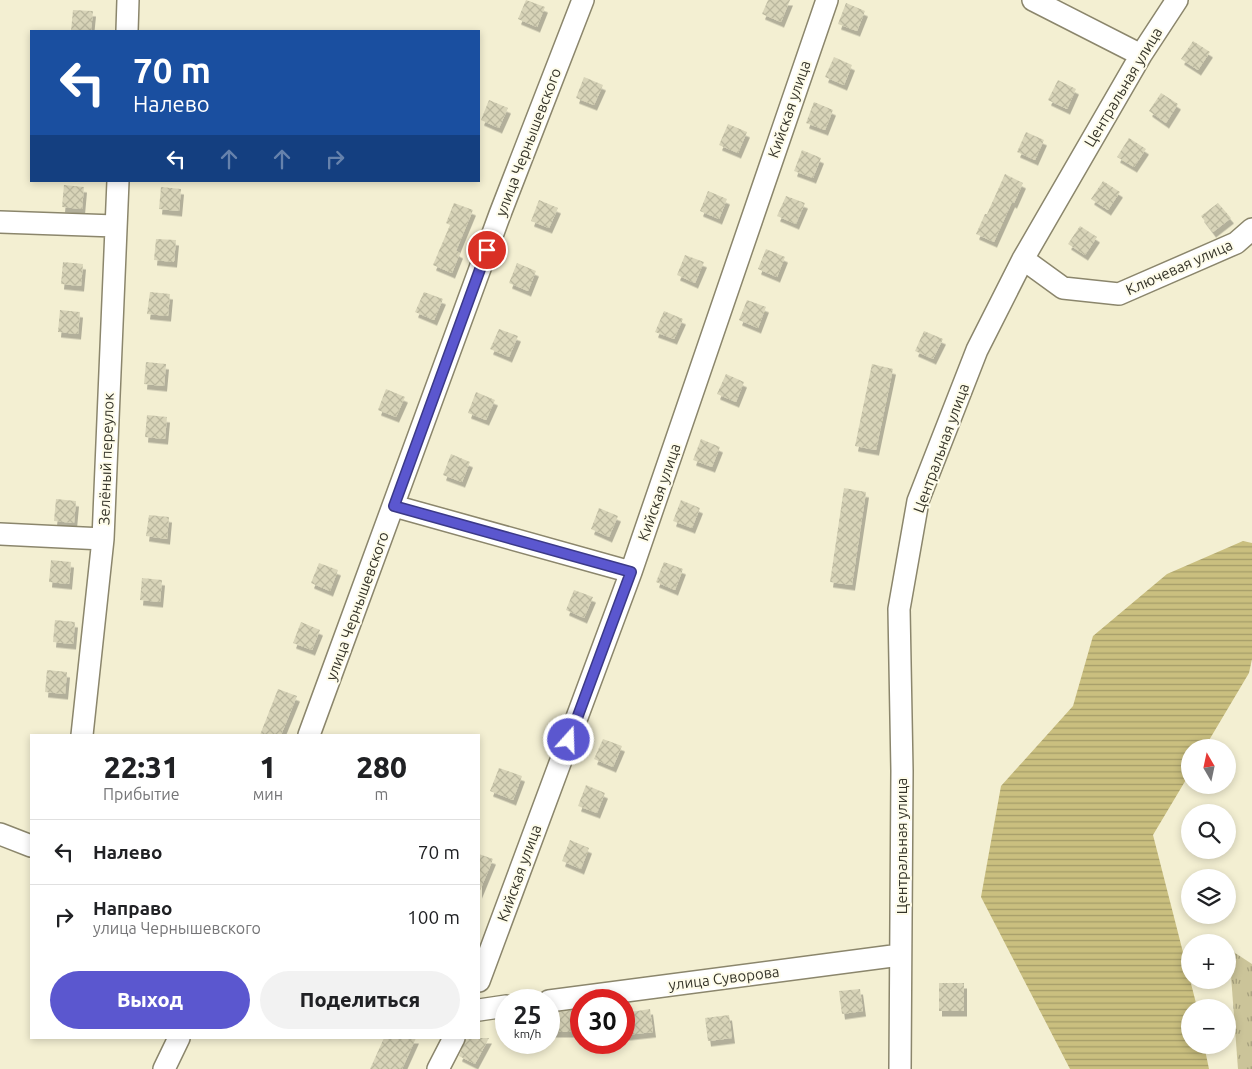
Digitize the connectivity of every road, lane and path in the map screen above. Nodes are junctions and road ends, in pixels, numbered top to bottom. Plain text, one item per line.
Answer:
1 (128, 0) edge
2 (583, 0) edge
3 (827, 0) edge
4 (1033, 0) edge
5 (1177, 0) edge
6 (126, 30) edge
7 (1141, 55) junction
8 (118, 182) edge
9 (0, 222) edge
10 (115, 226) junction
11 (1252, 230) edge
12 (1022, 260) junction
13 (394, 506) junction
14 (0, 534) edge
15 (103, 539) junction
16 (631, 572) junction
17 (82, 734) edge
18 (309, 734) edge
19 (0, 834) edge
20 (30, 846) edge
21 (900, 955) junction
22 (480, 978) edge
23 (560, 1000) edge
24 (495, 1008) edge
25 (480, 1010) edge
26 (179, 1039) edge
27 (453, 1039) edge
28 (164, 1069) edge
29 (438, 1069) edge
30 (900, 1069) edge

1 - 6 street
2 - 13 street, улица Чернышевского
3 - 16 street, Кийская улица
4 - 7 street
5 - 7 street, Центральная улица
7 - 12 street, Центральная улица
8 - 10 street, Зелёный переулок
9 - 10 street
10 - 15 street, Зелёный переулок
11 - 12 street, Ключевая улица
12 - 21 street, Центральная улица
13 - 16 street
13 - 18 street, улица Чернышевского
14 - 15 street
15 - 17 street, Зелёный переулок
16 - 22 street, Кийская улица
19 - 20 street
21 - 23 street, улица Суворова
21 - 30 street, Центральная улица
24 - 25 street
26 - 28 street
27 - 29 street

